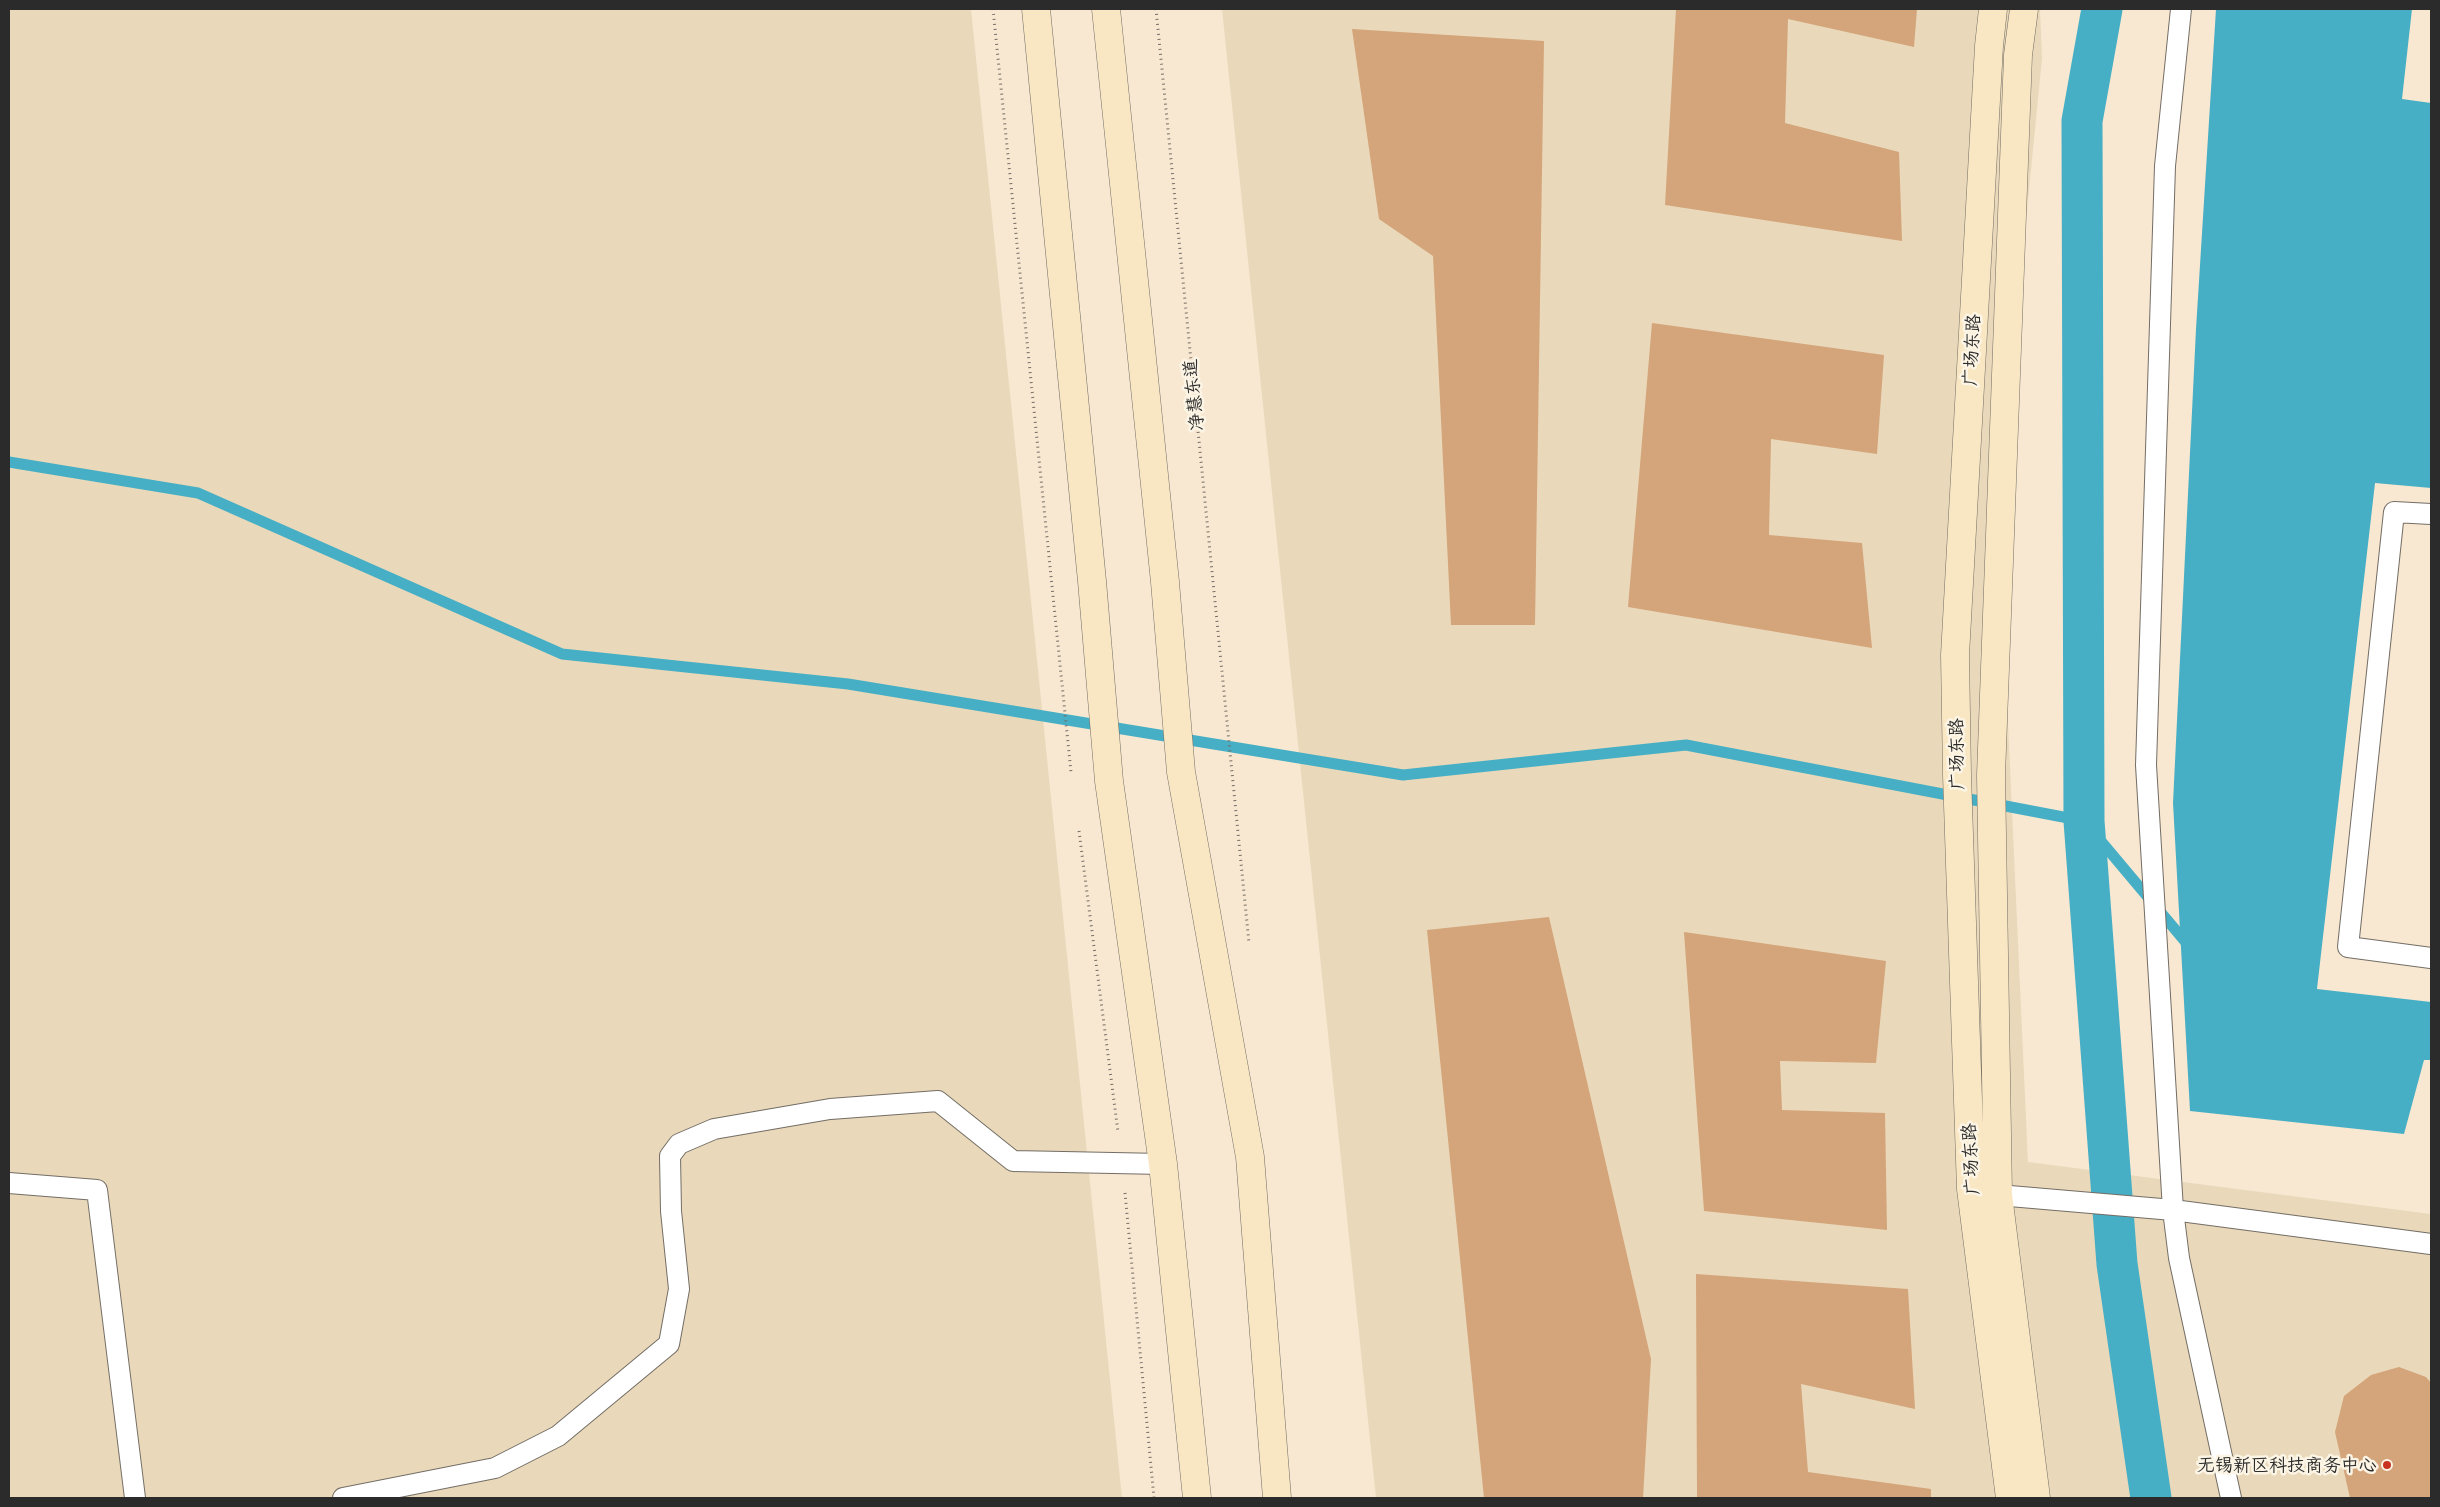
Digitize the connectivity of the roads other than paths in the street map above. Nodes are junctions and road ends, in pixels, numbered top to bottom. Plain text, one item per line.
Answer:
1 (1036, 9) edge
2 (1106, 9) edge
3 (1993, 9) edge
4 (2024, 9) edge
5 (2181, 9) edge
6 (2431, 514) edge
7 (2431, 958) edge
8 (1162, 1164) junction
9 (9, 1183) edge
10 (1998, 1195) junction
11 (2173, 1210) junction
12 (2431, 1244) edge
13 (135, 1498) edge
14 (343, 1498) edge
15 (1197, 1498) edge
16 (1277, 1498) edge
17 (2010, 1498) edge
18 (2036, 1498) edge
19 (2231, 1498) edge

1 - 8 street
2 - 16 street
3 - 17 street, 广场东路
4 - 10 street, 广场东路
5 - 11 lane
6 - 7 lane
8 - 14 lane
8 - 15 street
9 - 13 lane
10 - 11 lane
10 - 18 street, 广场东路
11 - 12 lane
11 - 19 lane

